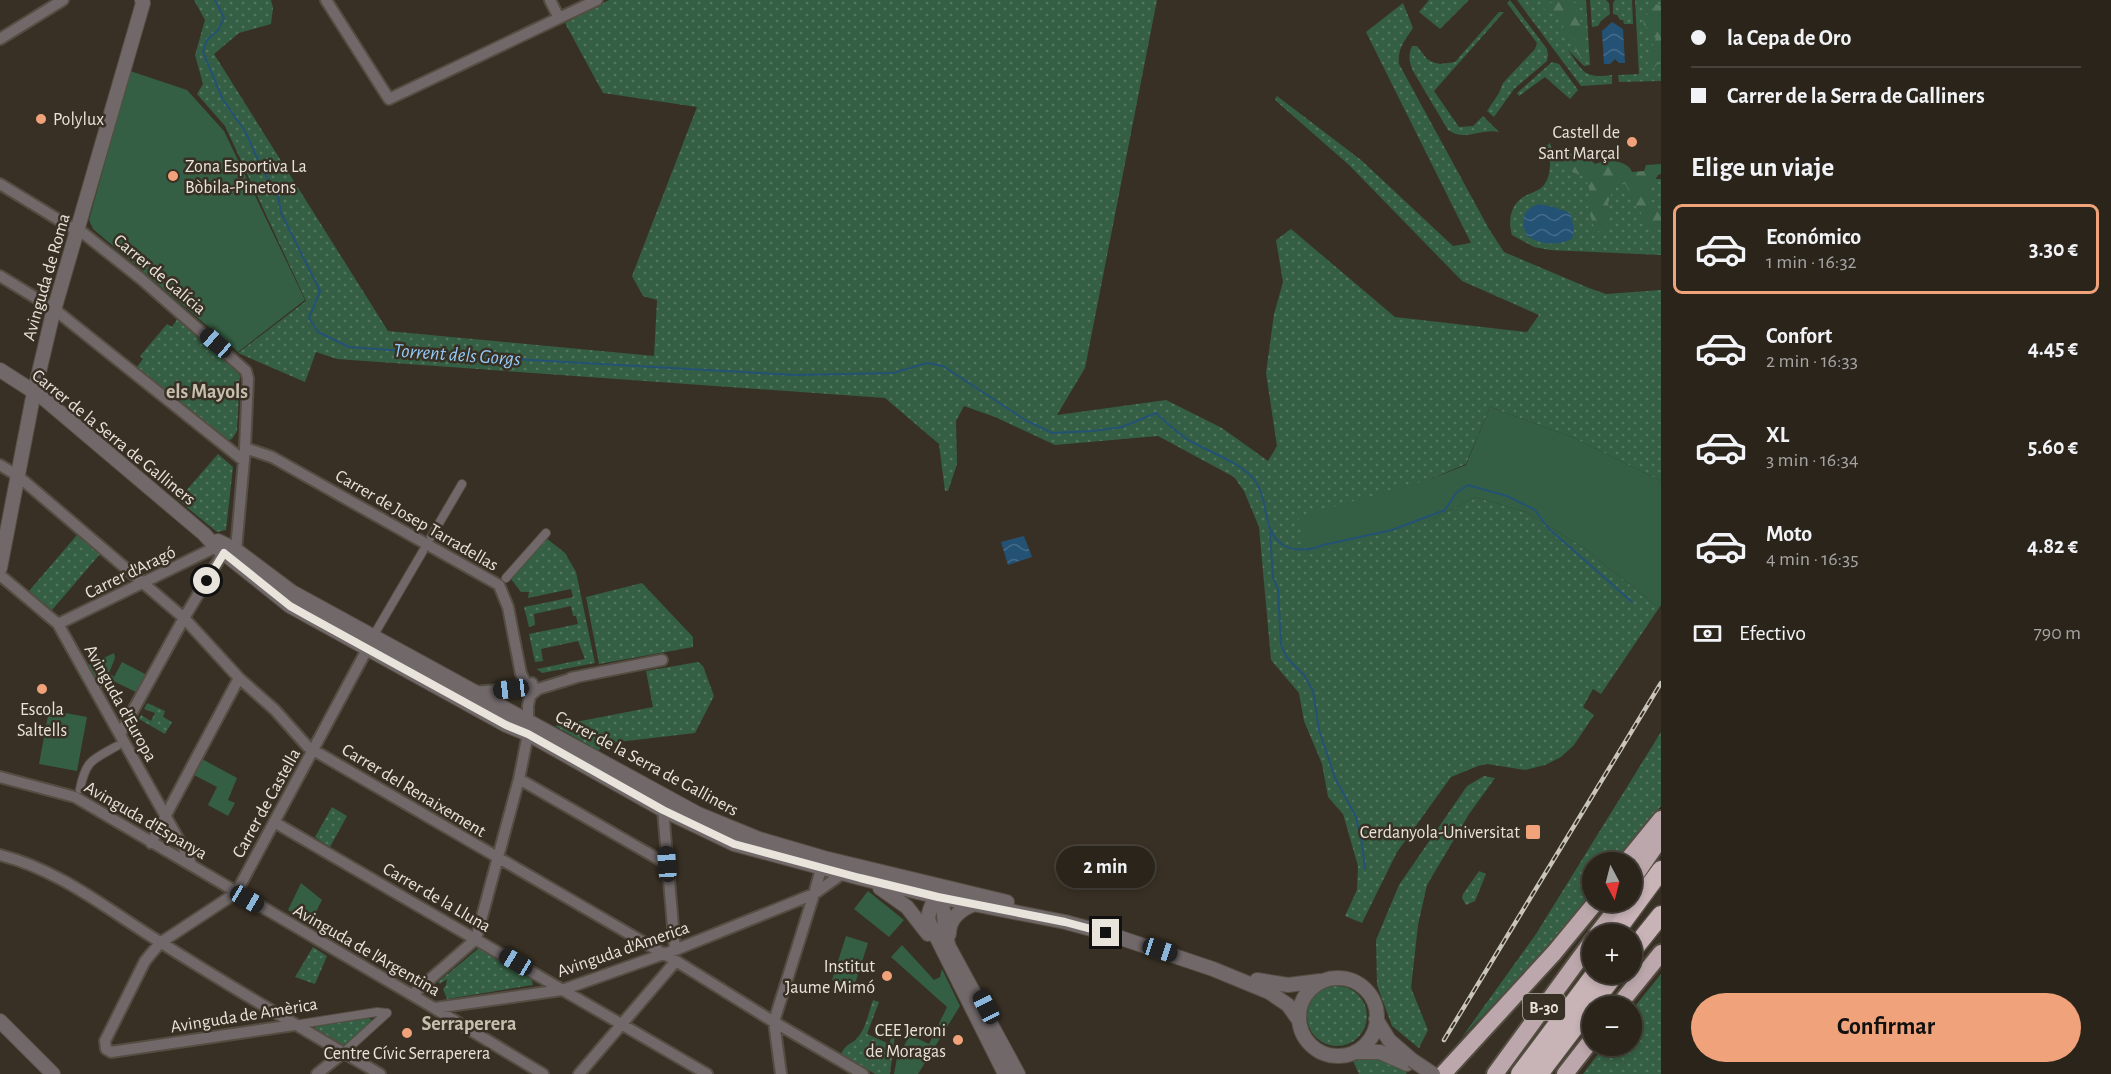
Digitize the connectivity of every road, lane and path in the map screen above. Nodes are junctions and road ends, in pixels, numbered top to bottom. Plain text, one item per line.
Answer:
1 (63, 0) edge
2 (142, 0) edge
3 (326, 0) edge
4 (550, 0) edge
5 (597, 0) edge
6 (559, 18) junction
7 (0, 39) edge
8 (0, 183) edge
9 (78, 230) junction
10 (0, 276) edge
11 (54, 309) junction
12 (0, 370) edge
13 (34, 392) junction
14 (245, 448) junction
15 (243, 460) junction
16 (0, 465) edge
17 (18, 476) junction
18 (462, 484) dead end
19 (546, 533) dead end
20 (204, 534) junction
21 (431, 537) dead end
22 (225, 550) junction
23 (423, 551) dead end
24 (0, 568) edge
25 (0, 575) edge
26 (265, 578) junction
27 (506, 578) dead end
28 (144, 583) junction
29 (184, 618) junction
30 (58, 624) junction
31 (374, 635) junction
32 (367, 650) junction
33 (662, 660) dead end
34 (520, 670) junction
35 (577, 677) junction
36 (239, 678) junction
37 (532, 687) junction
38 (511, 689) junction
39 (474, 692) junction
40 (528, 706) junction
41 (528, 728) junction
42 (120, 734) junction
43 (117, 746) dead end
44 (314, 750) junction
45 (0, 777) edge
46 (519, 779) junction
47 (80, 789) dead end
48 (665, 804) junction
49 (165, 814) junction
50 (1661, 819) edge
51 (274, 822) junction
52 (1661, 838) edge
53 (151, 843) junction
54 (1634, 852) edge
55 (1661, 852) edge
56 (0, 855) edge
57 (497, 858) junction
58 (822, 863) junction
59 (667, 864) junction
60 (191, 865) junction
61 (1642, 866) edge
62 (1661, 870) edge
63 (884, 872) junction
64 (842, 874) junction
65 (1642, 876) edge
66 (860, 878) junction
67 (1661, 889) edge
68 (236, 893) junction
69 (814, 894) junction
70 (938, 897) junction
71 (972, 898) junction
72 (1588, 912) edge
73 (1661, 915) edge
74 (1621, 924) edge
75 (1633, 924) edge
76 (1661, 932) edge
77 (476, 939) junction
78 (1642, 939) edge
79 (160, 943) junction
80 (675, 950) junction
81 (1661, 953) edge
82 (660, 954) junction
83 (1642, 954) edge
84 (1582, 955) edge
85 (676, 961) junction
86 (1661, 964) edge
87 (1320, 981) junction
88 (1582, 984) edge
89 (1587, 984) edge
90 (1607, 984) edge
91 (1613, 984) edge
92 (562, 990) junction
93 (412, 995) junction
94 (1598, 996) edge
95 (1601, 996) edge
96 (1626, 996) edge
97 (1635, 996) edge
98 (435, 1008) junction
99 (1582, 1016) edge
100 (1562, 1017) junction
101 (1298, 1019) junction
102 (1376, 1019) junction
103 (0, 1022) edge
104 (774, 1022) junction
105 (297, 1023) junction
106 (622, 1024) junction
107 (979, 1025) junction
108 (0, 1027) edge
109 (106, 1049) joint
110 (1355, 1052) junction
111 (1582, 1052) edge
112 (344, 1053) junction
113 (1582, 1054) edge
114 (1576, 1059) junction
115 (1409, 1062) junction
116 (45, 1074) edge
117 (53, 1074) edge
118 (317, 1074) edge
119 (380, 1074) edge
120 (543, 1074) edge
121 (579, 1074) edge
122 (707, 1074) edge
123 (780, 1074) edge
124 (863, 1074) edge
125 (1005, 1074) edge
126 (1020, 1074) edge
127 (1423, 1074) edge
128 (1433, 1074) edge
129 (1443, 1074) edge
130 (1495, 1074) edge
131 (1520, 1074) edge
132 (1539, 1074) edge
133 (1565, 1074) edge

1 - 7 street
2 - 9 street, Avinguda de Roma
3 - 6 street
4 - 6 street
5 - 6 street
8 - 9 street, Carrer de Galícia
9 - 11 street, Avinguda de Roma
9 - 14 street, Carrer de Galícia
10 - 11 street
11 - 13 street, Avinguda de Roma
11 - 15 street
12 - 13 street, Carrer de la Serra de Galliners
13 - 17 street, Avinguda de Roma
13 - 20 street, Carrer de la Serra de Galliners
14 - 15 street, Carrer de Galícia
14 - 34 street, Carrer de Josep Tarradellas
15 - 22 street, Carrer de Galícia
16 - 17 street, Carrer del Renaixement
17 - 24 street, Avinguda de Roma
17 - 28 street, Carrer del Renaixement
18 - 21 street
19 - 27 street
20 - 22 street, Carrer de la Serra de Galliners
20 - 22 street, Carrer de la Serra de Galliners
22 - 26 street, Carrer de la Serra de Galliners
22 - 28 street, Carrer d'Aragó
22 - 29 street
23 - 31 street, Carrer de Castella
25 - 30 street, Avinguda d'Europa
26 - 31 street, Carrer de la Serra de Galliners
26 - 32 street, Carrer de la Serra de Galliners
28 - 29 street, Carrer del Renaixement
28 - 30 street, Carrer d'Aragó
29 - 36 street, Carrer del Renaixement
29 - 42 street
30 - 42 street, Avinguda d'Europa
31 - 32 street, Carrer de Castella
31 - 39 street, Carrer de la Serra de Galliners
32 - 41 street, Carrer de la Serra de Galliners
32 - 44 street, Carrer de Castella
33 - 35 street
34 - 37 street, Carrer de Josep Tarradellas
34 - 38 street
35 - 37 street
35 - 37 street
36 - 44 street, Carrer del Renaixement
36 - 49 street
37 - 38 street
37 - 40 street
38 - 39 street
38 - 40 street
39 - 41 street, Carrer de la Serra de Galliners
40 - 41 street
41 - 46 street
41 - 48 street, Carrer de la Serra de Galliners
42 - 49 street, Avinguda d'Europa
43 - 47 street
44 - 51 street, Carrer de Castella
44 - 57 street, Carrer del Renaixement
45 - 53 street, Avinguda d'Espanya
46 - 57 street
46 - 59 street
48 - 58 street, Carrer de la Serra de Galliners
48 - 59 street
49 - 53 street
49 - 60 street, Avinguda d'Europa
50 - 54 highway
51 - 68 street, Carrer de Castella
51 - 77 street, Carrer de la Lluna
52 - 61 highway
53 - 60 street, Avinguda d'Espanya
55 - 65 highway
56 - 79 street
57 - 77 street
57 - 82 street, Carrer del Renaixement
58 - 63 street, Carrer de la Serra de Galliners
58 - 64 street, Carrer de la Serra de Galliners
58 - 69 street
59 - 80 street
60 - 68 street, Avinguda d'Espanya
62 - 74 highway
63 - 70 street
63 - 71 street, Carrer de la Serra de Galliners
64 - 66 street, Carrer de la Serra de Galliners
64 - 69 street, Avinguda d'America
66 - 70 street, Carrer de la Serra de Galliners
66 - 107 street
67 - 75 highway
68 - 79 street, Carrer de Castella
68 - 93 street, Avinguda de l'Argentina
69 - 80 street, Avinguda d'America
69 - 104 street
70 - 71 street
70 - 107 street
70 - 126 street
71 - 87 street, Carrer de la Serra de Galliners
71 - 101 street, Carrer de la Serra de Galliners
71 - 126 street
72 - 129 highway
73 - 78 highway
76 - 83 highway
77 - 92 street, Carrer de la Lluna
77 - 93 street
79 - 105 street
79 - 109 street, Carrer de Castella
80 - 82 street, Avinguda d'America
81 - 96 highway
82 - 85 street, Carrer del Renaixement
82 - 92 street, Avinguda d'America
84 - 130 highway, B-30
85 - 104 street, Carrer del Renaixement
85 - 106 street
86 - 97 highway
87 - 101 street
87 - 102 street
88 - 100 highway
89 - 100 highway
90 - 94 highway
91 - 95 highway
92 - 98 street, Avinguda d'America
92 - 106 street, Carrer de la Lluna
93 - 98 street, Avinguda de l'Argentina
98 - 120 street, Avinguda de l'Argentina
99 - 132 highway
100 - 131 highway
101 - 110 street
102 - 110 street
102 - 115 street
103 - 117 street
104 - 123 street
104 - 124 street, Carrer del Renaixement
105 - 109 street, Avinguda de Amèrica
105 - 112 street
105 - 112 street, Avinguda de Amèrica
106 - 121 street
106 - 122 street, Carrer de la Lluna
107 - 125 street
108 - 116 street
110 - 115 street
111 - 114 highway
112 - 118 street
112 - 119 street
113 - 114 highway
114 - 133 highway
115 - 127 street
115 - 128 street, bridge

